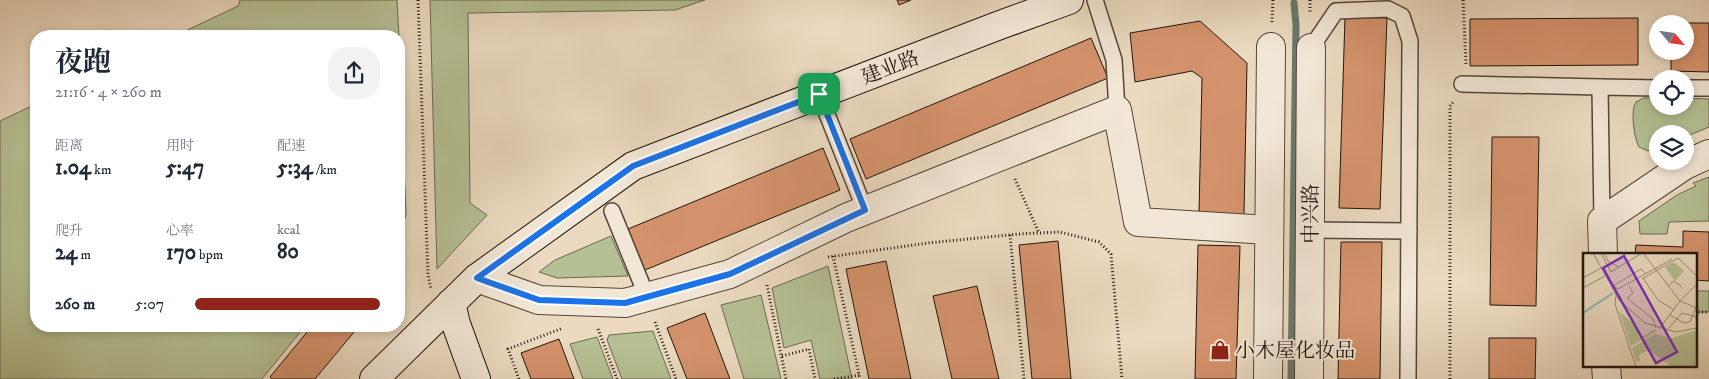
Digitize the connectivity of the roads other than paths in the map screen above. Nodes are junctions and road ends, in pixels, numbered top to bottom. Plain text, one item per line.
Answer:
1 (1069, 0) edge
2 (1095, 0) edge
3 (1271, 47) dead end
4 (1311, 48) joint
5 (1465, 84) road end
6 (1600, 87) junction
7 (1649, 88) edge
8 (1694, 88) edge
9 (1709, 88) edge
10 (819, 94) junction
11 (1117, 110) junction
12 (1709, 154) edge
13 (865, 210) junction
14 (612, 211) dead end
15 (1602, 221) junction
16 (1269, 230) junction
17 (1310, 230) junction
18 (1409, 231) junction
19 (1603, 253) edge
20 (477, 278) junction
21 (651, 310) junction
22 (449, 314) junction
23 (1606, 366) edge
24 (374, 379) edge
25 (476, 379) edge
26 (1268, 379) edge
27 (1309, 379) edge
28 (1408, 379) edge
29 (1607, 379) edge

1 - 10 street, 建业路
2 - 11 lane
3 - 16 street
4 - 17 street, 中兴路
4 - 18 lane
5 - 6 lane
6 - 7 lane
6 - 15 lane
8 - 9 lane
10 - 13 lane
10 - 20 street, 建业路
11 - 13 street
11 - 16 street
12 - 15 street
13 - 21 street
14 - 21 lane
15 - 19 street
16 - 26 street
17 - 18 lane
17 - 27 street, 中兴路
18 - 28 lane
20 - 21 street
20 - 22 street, 建业路
22 - 24 street, 建业路
22 - 25 street
23 - 29 street

